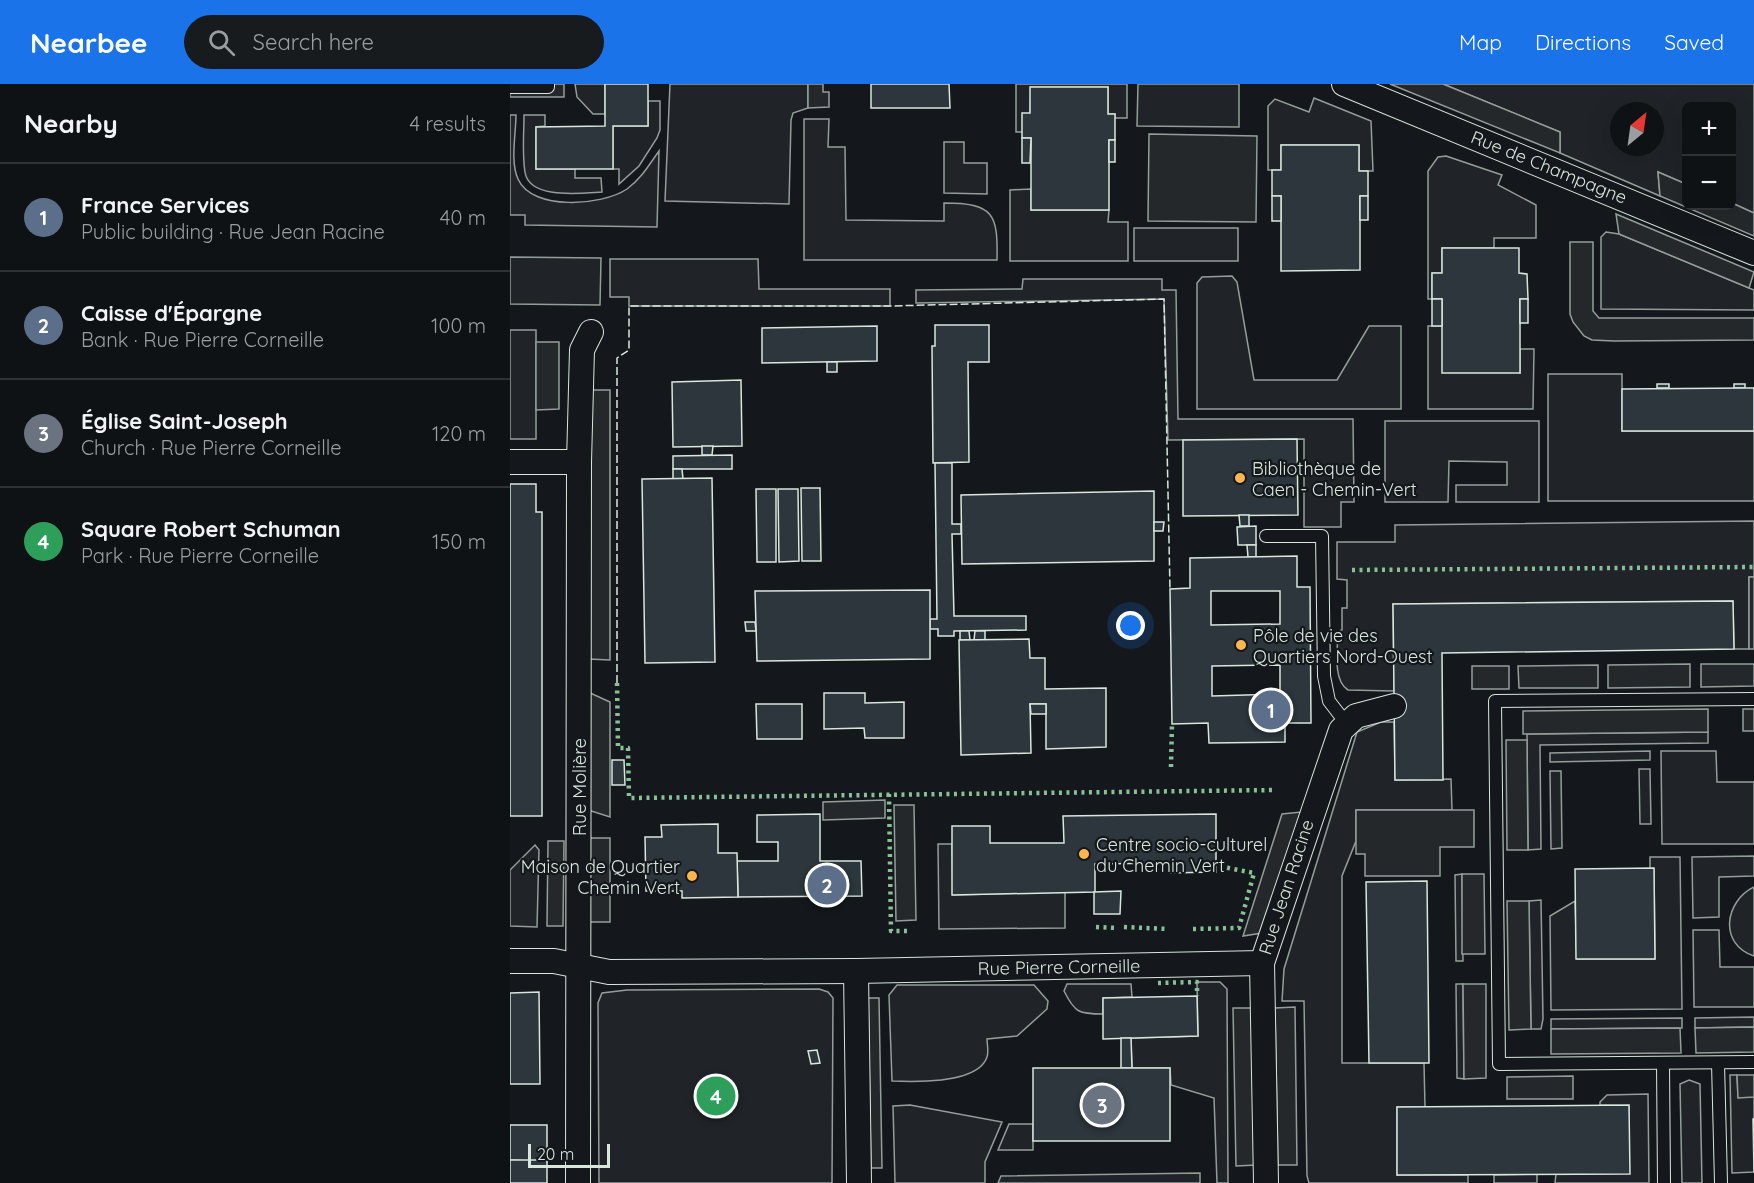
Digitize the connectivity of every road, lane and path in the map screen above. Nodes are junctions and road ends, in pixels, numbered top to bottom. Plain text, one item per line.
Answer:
1 (548, 84) edge
2 (1344, 84) edge
3 (510, 87) edge
4 (1754, 253) edge
5 (591, 333) dead end
6 (510, 462) edge
7 (579, 462) junction
8 (1266, 536) dead end
9 (1754, 699) edge
10 (1394, 706) dead end
11 (1346, 723) junction
12 (510, 961) edge
13 (1262, 963) junction
14 (578, 966) junction
15 (856, 971) junction
16 (1754, 1062) edge
17 (1663, 1063) junction
18 (1718, 1063) junction
19 (578, 1183) edge
20 (859, 1183) edge
21 (1266, 1183) edge
22 (1664, 1183) edge
23 (1721, 1183) edge

1 - 3 lane
2 - 4 street, Rue de Champagne
5 - 7 street, Rue Molière
6 - 7 street
7 - 14 street, Rue Molière
8 - 11 lane
9 - 17 lane
10 - 11 street
11 - 13 street, Rue Jean Racine
12 - 14 street, Rue Pierre Corneille
13 - 15 street, Rue Pierre Corneille
13 - 21 street, Rue Jean Racine
14 - 15 street, Rue Pierre Corneille
14 - 19 street, Rue Molière
15 - 20 street
16 - 18 lane
17 - 18 lane
17 - 22 lane
18 - 23 lane

